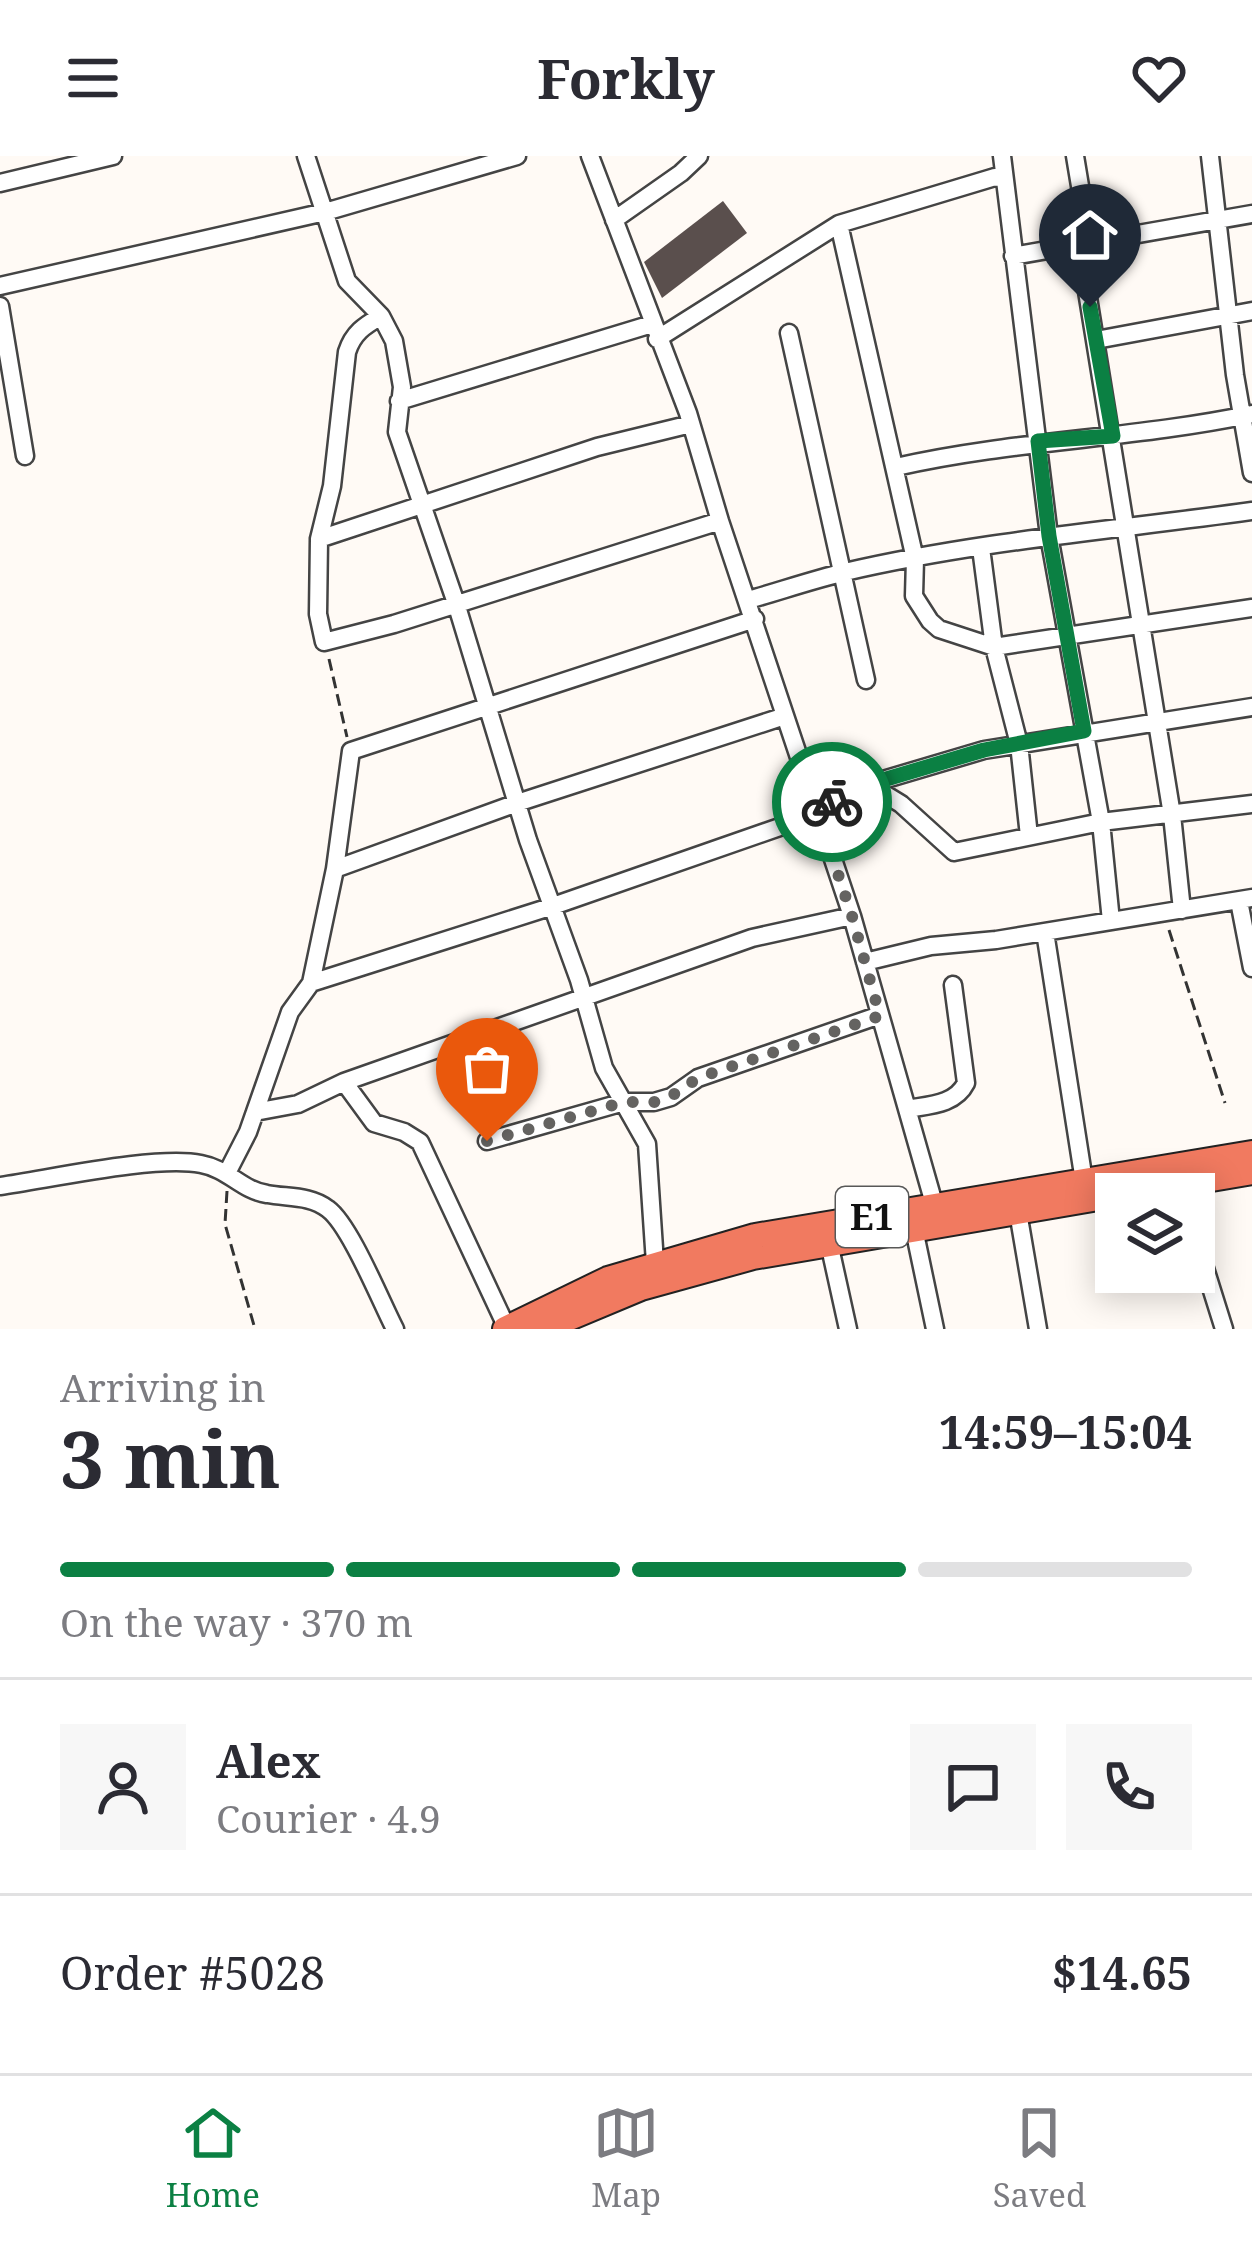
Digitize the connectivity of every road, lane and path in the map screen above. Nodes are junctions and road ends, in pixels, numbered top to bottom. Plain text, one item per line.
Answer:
1 (113, 156) edge
2 (306, 156) edge
3 (518, 156) edge
4 (590, 156) edge
5 (699, 156) edge
6 (1002, 156) edge
7 (1075, 156) edge
8 (1210, 156) edge
9 (1002, 178) junction
10 (0, 183) edge
11 (325, 212) junction
12 (1252, 214) edge
13 (614, 220) junction
14 (1219, 220) junction
15 (839, 224) junction
16 (1084, 241) junction
17 (1012, 256) junction
18 (0, 286) edge
19 (0, 306) edge
20 (1252, 311) edge
21 (381, 316) junction
22 (1229, 317) junction
23 (655, 332) junction
24 (789, 333) dead end
25 (1096, 340) junction
26 (399, 401) junction
27 (1246, 415) edge
28 (691, 424) junction
29 (1113, 436) junction
30 (1038, 441) junction
31 (26, 456) dead end
32 (896, 467) junction
33 (1252, 473) edge
34 (422, 503) junction
35 (1252, 511) edge
36 (720, 521) junction
37 (1125, 526) junction
38 (1049, 536) junction
39 (319, 539) junction
40 (981, 548) junction
41 (915, 559) junction
42 (843, 572) junction
43 (748, 600) junction
44 (456, 603) junction
45 (1252, 608) edge
46 (754, 619) junction
47 (1139, 623) junction
48 (1065, 634) junction
49 (324, 642) junction
50 (994, 647) junction
51 (866, 680) dead end
52 (485, 706) junction
53 (1252, 707) edge
54 (785, 716) junction
55 (1156, 721) junction
56 (1084, 731) junction
57 (1019, 743) junction
58 (351, 751) junction
59 (869, 784) junction
60 (517, 803) junction
61 (1252, 803) edge
62 (818, 814) junction
63 (1172, 814) junction
64 (1101, 822) junction
65 (1030, 836) junction
66 (335, 869) junction
67 (1245, 900) edge
68 (553, 906) junction
69 (1182, 910) junction
70 (1162, 911) junction
71 (852, 916) junction
72 (1112, 921) junction
73 (1045, 932) junction
74 (865, 962) junction
75 (1252, 968) edge
76 (311, 983) junction
77 (953, 985) dead end
78 (583, 997) junction
79 (880, 1016) junction
80 (344, 1082) junction
81 (624, 1102) junction
82 (1225, 1103) dead end
83 (907, 1109) junction
84 (255, 1112) junction
85 (487, 1141) dead end
86 (1252, 1153) edge
87 (228, 1171) junction
88 (1252, 1172) edge
89 (1084, 1181) junction
90 (1215, 1181) edge
91 (0, 1186) edge
92 (1095, 1199) edge
93 (935, 1207) junction
94 (1018, 1212) junction
95 (914, 1228) junction
96 (829, 1243) junction
97 (655, 1263) junction
98 (1213, 1293) edge
99 (554, 1326) edge
100 (506, 1328) edge
101 (255, 1329) edge
102 (395, 1329) edge
103 (848, 1329) edge
104 (935, 1329) edge
105 (1038, 1329) edge
106 (1224, 1329) edge

1 - 10 street
2 - 11 street
3 - 11 street
4 - 13 street
5 - 13 street
6 - 9 street
7 - 16 street
8 - 14 street
9 - 15 street
9 - 17 street
11 - 18 street
11 - 21 street
12 - 14 street
13 - 23 street
14 - 16 street
14 - 22 street
15 - 23 street
15 - 32 street
16 - 17 street
16 - 25 street
17 - 30 street
19 - 31 street
20 - 22 street
21 - 26 street
21 - 39 street
22 - 25 street
22 - 27 street
23 - 26 street
23 - 28 street
24 - 42 street
25 - 29 street
26 - 34 street
27 - 29 street
27 - 33 street
28 - 34 street
28 - 36 street
29 - 30 street
29 - 37 street
30 - 32 street
30 - 38 street
32 - 41 street
34 - 39 street
34 - 44 street
35 - 37 street
36 - 43 street
36 - 44 street
37 - 38 street
37 - 47 street
38 - 40 street
38 - 48 street
39 - 49 street
40 - 41 street
40 - 50 street
41 - 42 street
41 - 50 street
42 - 43 street
42 - 51 street
43 - 46 street
44 - 49 street
44 - 52 street
45 - 47 street
46 - 52 street
46 - 54 street
47 - 48 street
47 - 55 street
48 - 50 street
48 - 56 street
49 - 58 path
50 - 57 street
52 - 58 street
52 - 60 street
53 - 55 street
54 - 60 street
54 - 62 street
55 - 56 street
55 - 63 street
56 - 57 street
56 - 64 street
57 - 59 street
57 - 65 street
58 - 66 street
59 - 62 street
59 - 65 street
60 - 66 street
60 - 68 street
61 - 63 street
62 - 68 street
62 - 71 street
63 - 64 street
63 - 69 street
64 - 65 street
64 - 72 street
66 - 76 street
67 - 69 street
67 - 75 street
68 - 76 street
68 - 78 street
69 - 70 street
70 - 72 street
70 - 82 path
71 - 74 street
71 - 78 street
72 - 73 street
73 - 74 street
73 - 89 street
74 - 79 street
76 - 84 street
77 - 83 street
78 - 80 street
78 - 81 street
79 - 81 street
79 - 83 street
80 - 84 street
80 - 100 street
81 - 85 street
81 - 97 street
83 - 93 street
84 - 87 street
86 - 89 highway, E1
87 - 91 street
87 - 101 path
87 - 102 street
88 - 90 highway, E1
89 - 93 highway, E1
92 - 94 highway, E1
93 - 97 highway, E1
94 - 95 highway, E1
94 - 105 street
95 - 96 highway, E1
95 - 104 street
96 - 99 highway, E1
96 - 103 street
97 - 100 highway, E1
98 - 106 street

